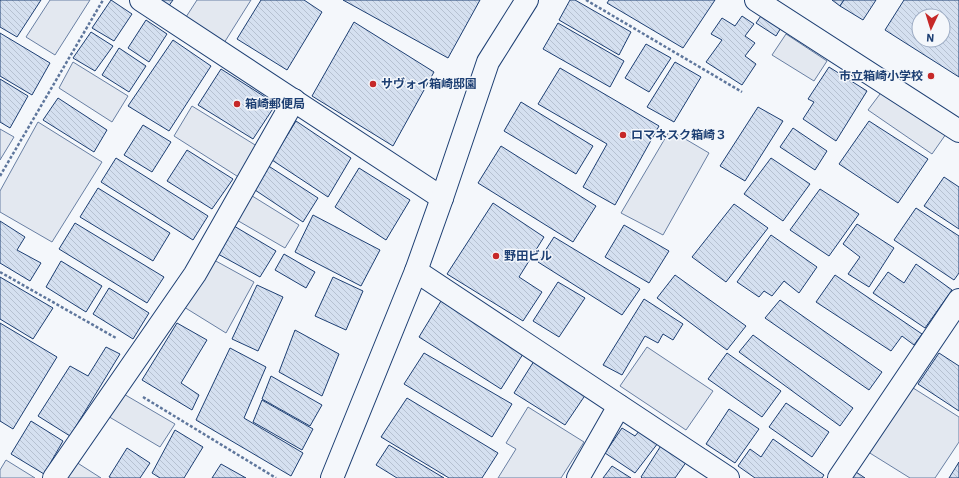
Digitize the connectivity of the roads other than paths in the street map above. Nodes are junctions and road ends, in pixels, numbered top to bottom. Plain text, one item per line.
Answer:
1 (140, 0) edge
2 (527, 0) edge
3 (756, 0) edge
4 (294, 100) junction
5 (959, 131) edge
6 (442, 198) junction
7 (416, 271) junction
8 (959, 300) edge
9 (619, 406) junction
10 (54, 478) edge
11 (332, 478) edge
12 (578, 478) edge
13 (728, 478) edge
14 (839, 478) edge

1 - 4 street
2 - 6 street
3 - 5 street
4 - 6 street
4 - 10 street
6 - 7 street
7 - 9 street
7 - 11 street
8 - 14 street
9 - 12 street
9 - 13 street

